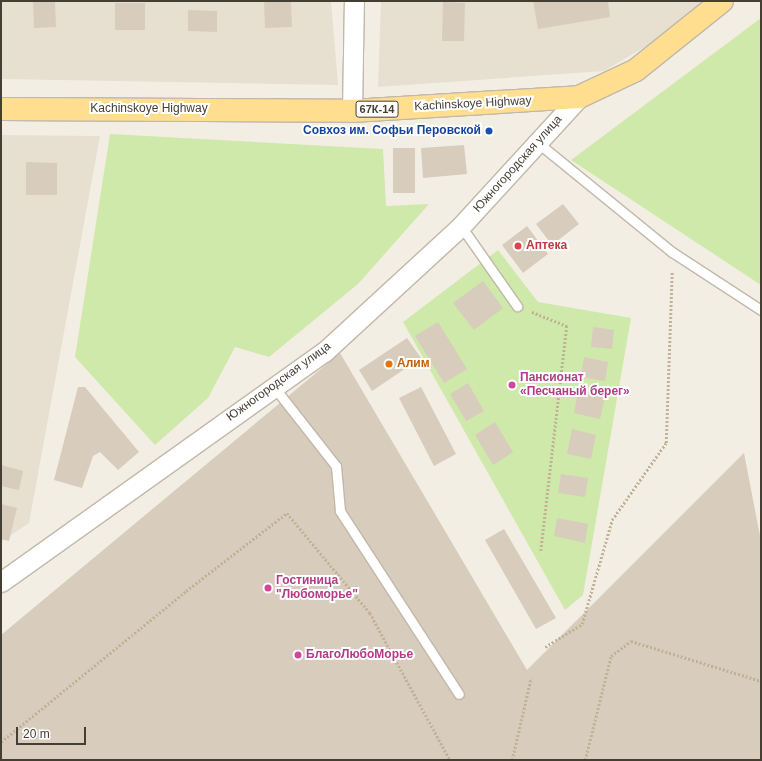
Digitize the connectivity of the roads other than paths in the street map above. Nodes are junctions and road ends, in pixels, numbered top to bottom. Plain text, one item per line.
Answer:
1 (354, 1) edge
2 (722, 1) edge
3 (579, 97) junction
4 (1, 109) edge
5 (352, 111) junction
6 (537, 142) junction
7 (461, 226) junction
8 (517, 306) road end
9 (761, 310) edge
10 (274, 387) junction
11 (1, 582) edge
12 (460, 694) dead end

1 - 5 street
2 - 3 main road, Kachinskoye Highway / 67К-14
3 - 5 main road, Kachinskoye Highway / 67К-14
3 - 6 street, Южногородская улица
4 - 5 main road, Kachinskoye Highway / 67К-14
6 - 7 street, Южногородская улица
6 - 9 lane
7 - 8 lane
7 - 10 street, Южногородская улица
10 - 11 street, Южногородская улица
10 - 12 lane

